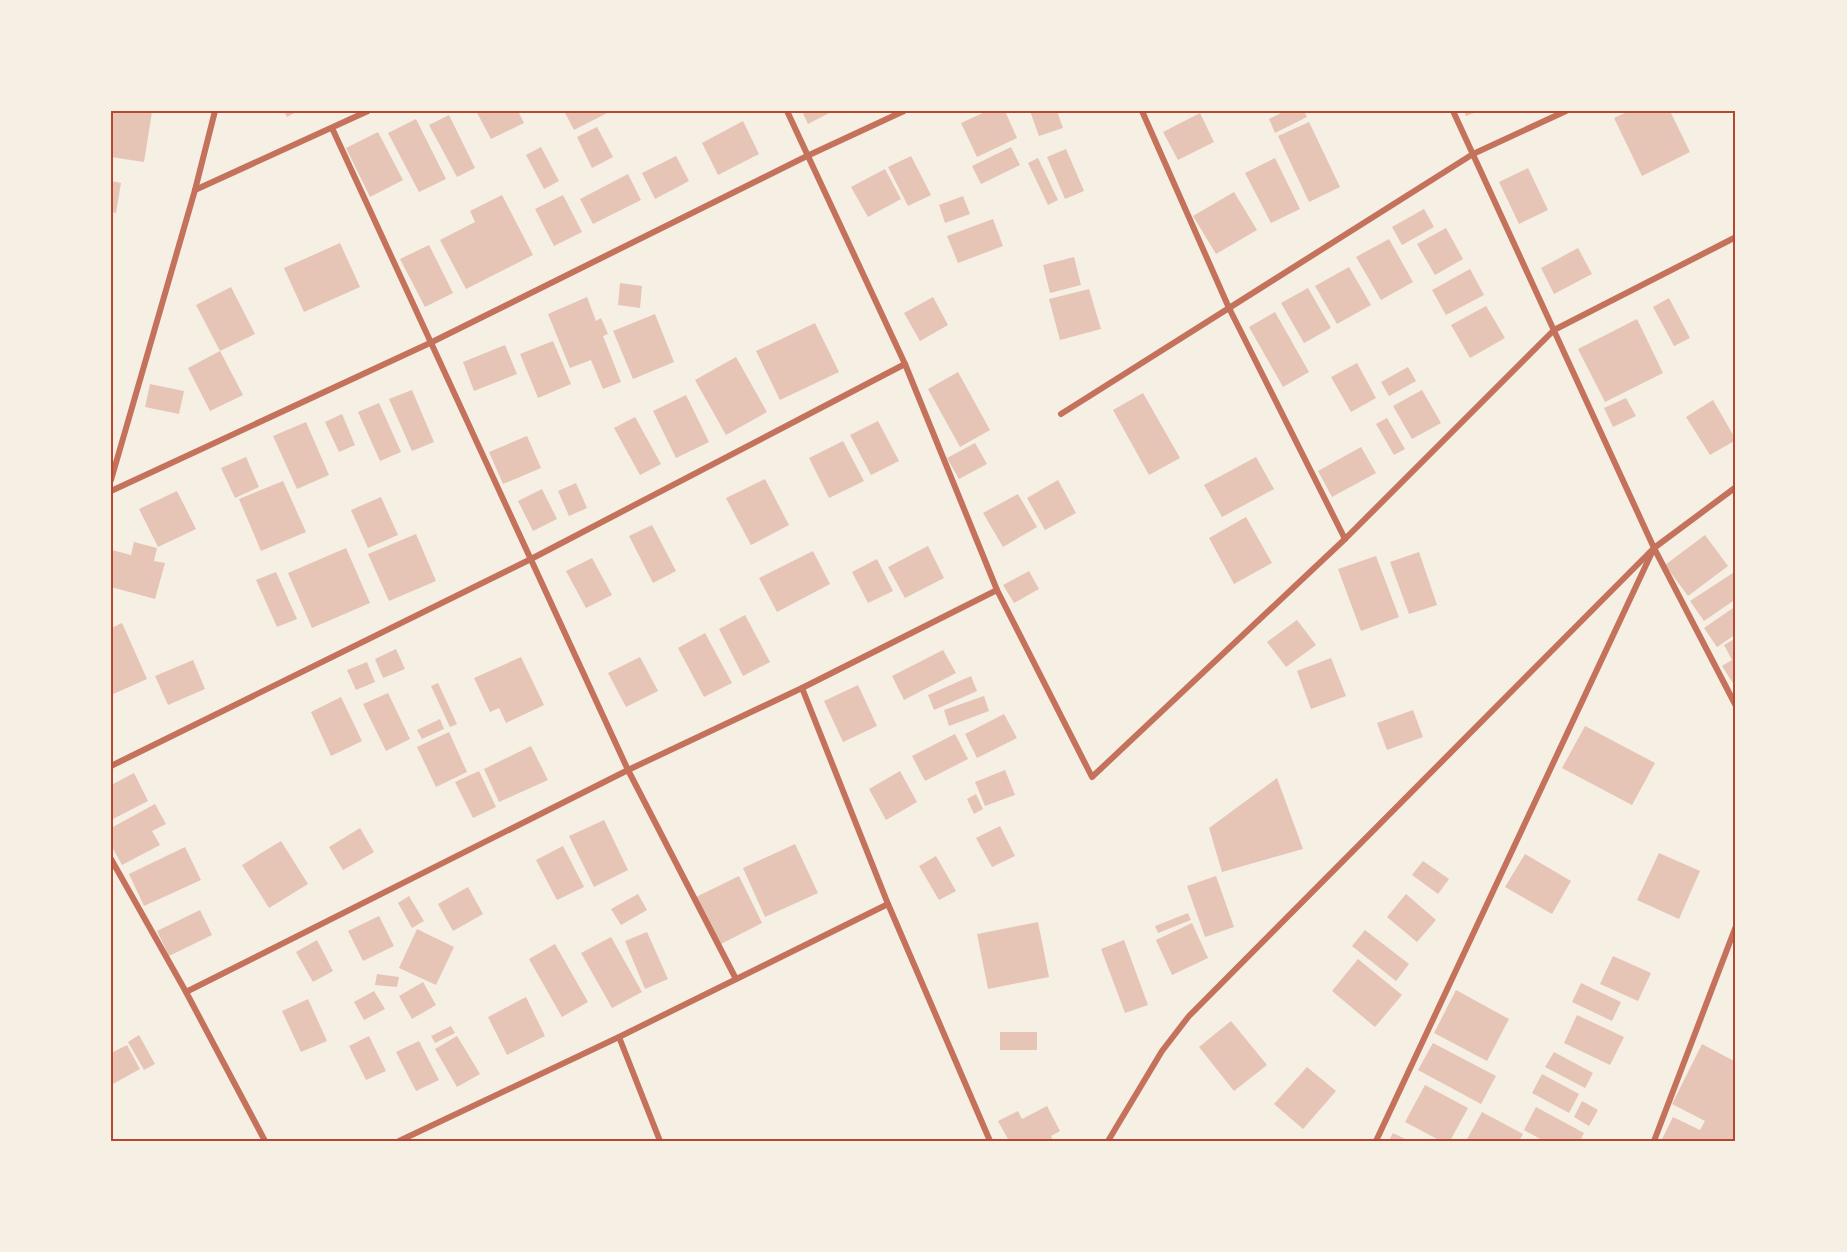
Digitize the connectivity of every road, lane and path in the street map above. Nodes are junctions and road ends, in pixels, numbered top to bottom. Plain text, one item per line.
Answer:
1 (215, 111) edge
2 (368, 111) edge
3 (787, 111) edge
4 (904, 111) edge
5 (1142, 111) edge
6 (1453, 111) edge
7 (1566, 111) edge
8 (332, 128) junction
9 (1473, 154) junction
10 (807, 156) junction
11 (195, 190) junction
12 (1736, 237) edge
13 (1229, 308) junction
14 (1554, 330) junction
15 (430, 343) junction
16 (905, 364) junction
17 (1061, 414) dead end
18 (111, 480) edge
19 (1736, 487) edge
20 (111, 491) edge
21 (1345, 539) junction
22 (1654, 548) junction
23 (531, 559) junction
24 (997, 590) junction
25 (802, 688) junction
26 (1736, 706) edge
27 (111, 766) edge
28 (628, 770) junction
29 (111, 859) edge
30 (888, 904) junction
31 (1736, 926) edge
32 (736, 979) junction
33 (186, 992) junction
34 (619, 1037) junction
35 (266, 1141) edge
36 (399, 1141) edge
37 (660, 1141) edge
38 (990, 1141) edge
39 (1108, 1141) edge
40 (1376, 1141) edge
41 (1654, 1141) edge

1 - 11 street
2 - 8 street
3 - 10 street
4 - 10 street
5 - 13 street
6 - 9 street
7 - 9 street
8 - 11 street
8 - 15 street
9 - 13 street
9 - 14 street
10 - 15 street
10 - 16 street
11 - 18 street
12 - 14 street
13 - 17 street
13 - 21 street
14 - 21 street
14 - 22 street
15 - 20 street
15 - 23 street
16 - 23 street
16 - 24 street
19 - 22 street
21 - 24 street
22 - 26 street
22 - 39 street
22 - 40 street
23 - 27 street
23 - 28 street
24 - 25 street
25 - 28 street
25 - 30 street
28 - 32 street
28 - 33 street
29 - 33 street
30 - 32 street
30 - 38 street
31 - 41 street
32 - 34 street
33 - 35 street
34 - 36 street
34 - 37 street

